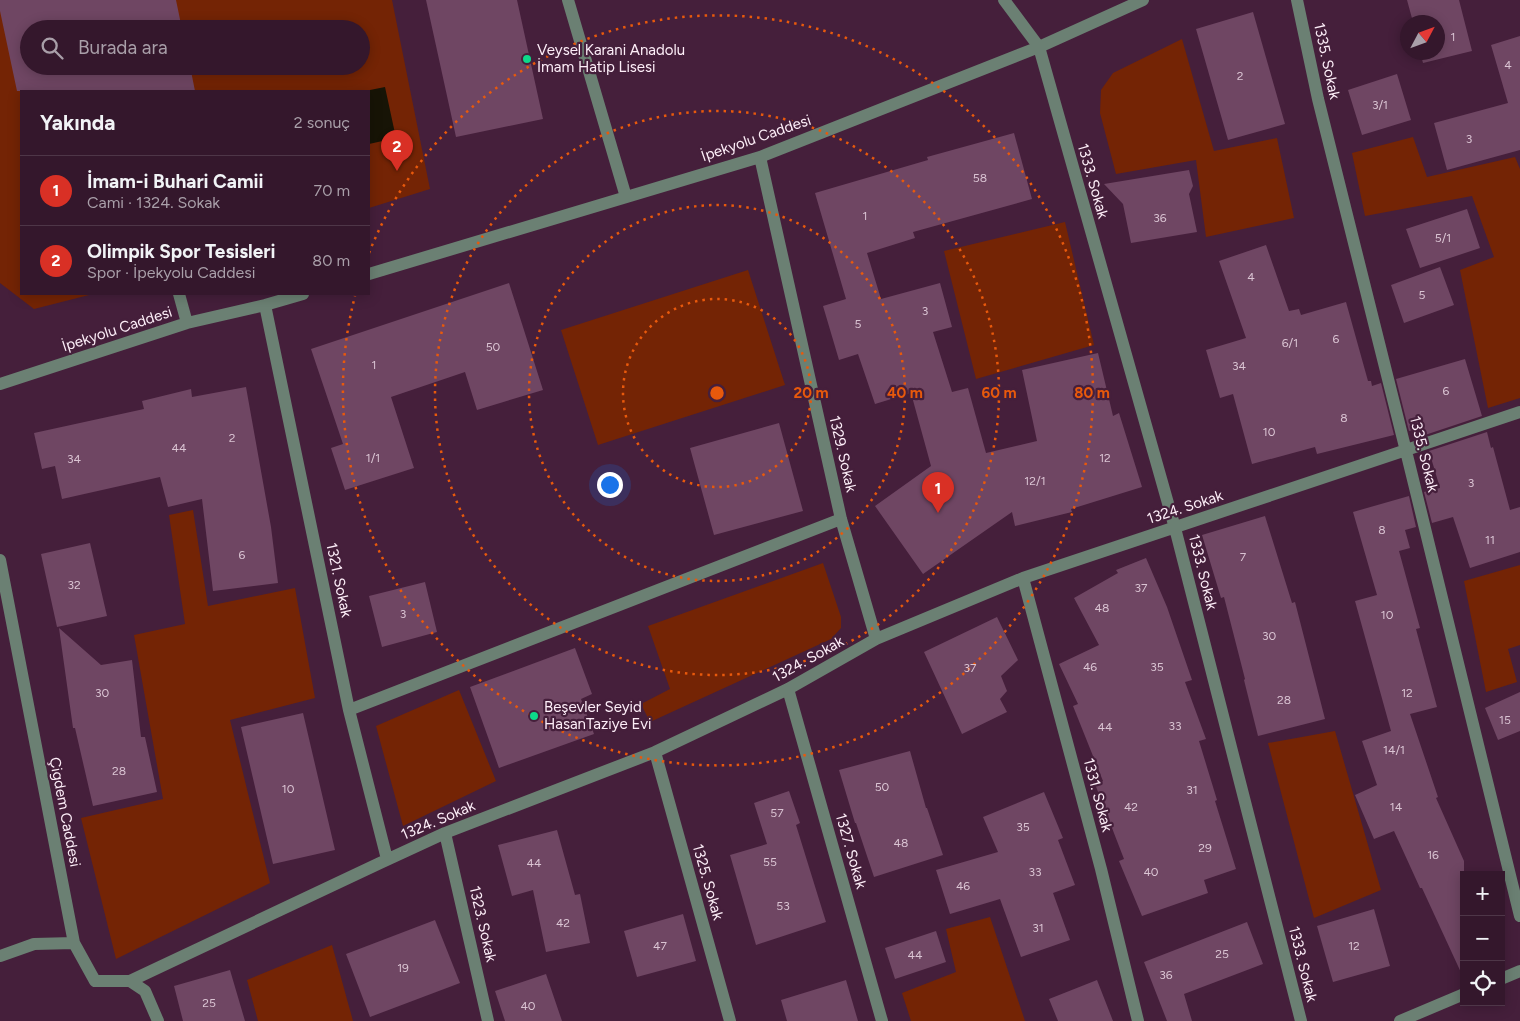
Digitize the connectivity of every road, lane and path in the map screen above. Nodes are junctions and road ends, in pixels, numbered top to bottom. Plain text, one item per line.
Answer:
1 (568, 0) edge
2 (1004, 0) edge
3 (1143, 0) edge
4 (1297, 0) edge
5 (1039, 47) junction
6 (760, 157) junction
7 (626, 197) junction
8 (370, 274) edge
9 (179, 295) edge
10 (299, 295) edge
11 (264, 305) junction
12 (187, 323) junction
13 (0, 384) edge
14 (1520, 412) edge
15 (1406, 451) junction
16 (841, 519) junction
17 (1175, 528) junction
18 (0, 560) edge
19 (1023, 578) junction
20 (876, 639) junction
21 (788, 689) junction
22 (349, 710) junction
23 (655, 752) junction
24 (446, 833) junction
25 (387, 859) junction
26 (1520, 916) edge
27 (74, 944) junction
28 (0, 956) edge
29 (1520, 971) edge
30 (1505, 977) edge
31 (130, 981) junction
32 (1460, 996) edge
33 (158, 1021) edge
34 (488, 1021) edge
35 (730, 1021) edge
36 (882, 1021) edge
37 (1138, 1021) edge
38 (1300, 1021) edge
39 (1400, 1021) edge

1 - 7 street
2 - 5 street
3 - 5 street, İpekyolu Caddesi
4 - 15 street, 1335. Sokak
5 - 6 street, İpekyolu Caddesi
5 - 17 street, 1333. Sokak
6 - 7 street, İpekyolu Caddesi
6 - 16 street, 1329. Sokak
7 - 8 street, İpekyolu Caddesi
9 - 12 street
10 - 11 street, İpekyolu Caddesi
11 - 12 street, İpekyolu Caddesi
11 - 22 street, 1321. Sokak
12 - 13 street, İpekyolu Caddesi
14 - 15 street, 1324. Sokak
15 - 17 street, 1324. Sokak
15 - 26 street, 1335. Sokak
16 - 20 street, 1329. Sokak
16 - 22 street
17 - 19 street, 1324. Sokak
17 - 38 street, 1333. Sokak
18 - 27 street, Çigdem Caddesi
19 - 20 street, 1324. Sokak
19 - 37 street, 1331. Sokak
20 - 21 street, 1324. Sokak
21 - 23 street, 1324. Sokak
21 - 36 street, 1327. Sokak
22 - 25 street, 1321. Sokak
23 - 24 street, 1324. Sokak
23 - 35 street, 1325. Sokak
24 - 25 street, 1324. Sokak
24 - 34 street, 1323. Sokak
25 - 31 street, 1324. Sokak
27 - 28 street
27 - 31 street, Çigdem Caddesi
29 - 30 street
31 - 33 street
32 - 39 street

